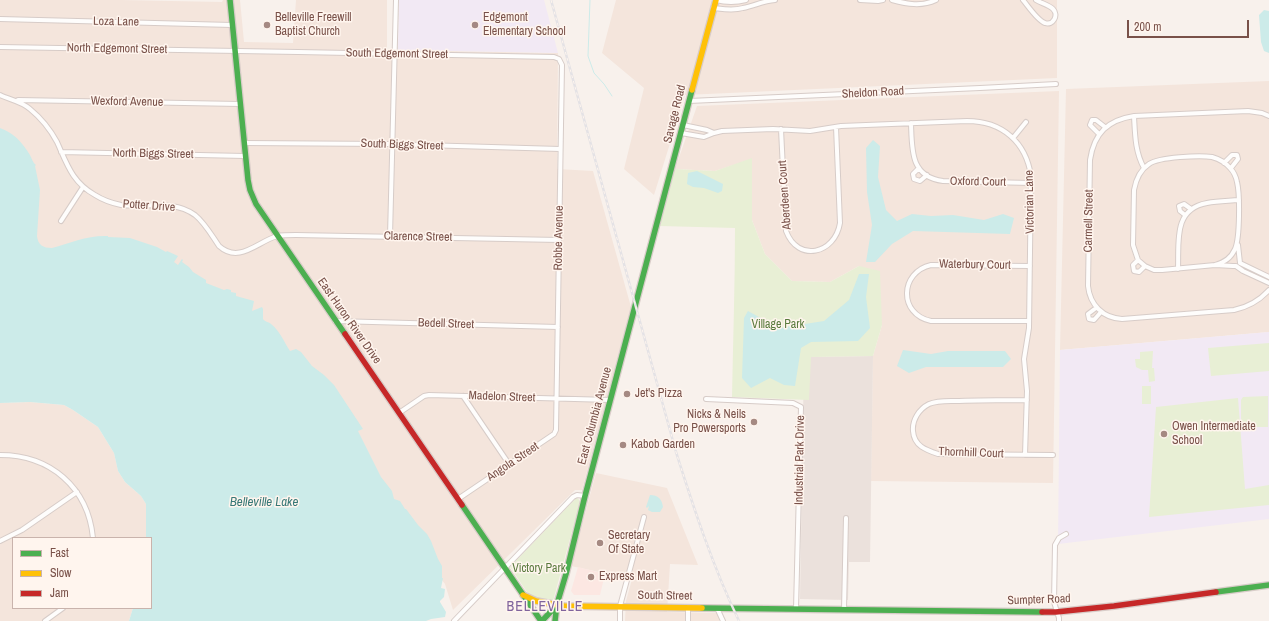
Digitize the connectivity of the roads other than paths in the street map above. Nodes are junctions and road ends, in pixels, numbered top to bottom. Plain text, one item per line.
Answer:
1 (230, 0) edge
2 (396, 0) edge
3 (716, 0) edge
4 (746, 0) edge
5 (774, 0) edge
6 (860, 0) edge
7 (883, 0) edge
8 (892, 0) edge
9 (936, 0) edge
10 (1023, 0) edge
11 (1036, 0) edge
12 (713, 8) junction
13 (0, 20) edge
14 (232, 25) junction
15 (0, 47) edge
16 (234, 51) junction
17 (395, 54) junction
18 (559, 59) joint
19 (1056, 84) dead end
20 (0, 95) edge
21 (13, 99) junction
22 (690, 101) junction
23 (240, 104) junction
24 (1134, 116) junction
25 (1269, 116) edge
26 (1026, 122) dead end
27 (911, 123) junction
28 (683, 125) junction
29 (836, 127) junction
30 (1105, 127) junction
31 (781, 129) junction
32 (681, 133) junction
33 (714, 133) junction
34 (1099, 134) junction
35 (1013, 138) junction
36 (244, 143) junction
37 (393, 144) junction
38 (560, 149) junction
39 (61, 152) junction
40 (245, 156) junction
41 (1224, 162) junction
42 (919, 168) junction
43 (1144, 168) junction
44 (1231, 168) junction
45 (927, 175) junction
46 (1031, 183) junction
47 (83, 187) junction
48 (1238, 200) junction
49 (1190, 209) junction
50 (1185, 215) junction
51 (61, 221) dead end
52 (655, 233) joint
53 (277, 236) junction
54 (390, 236) junction
55 (559, 240) junction
56 (1237, 240) junction
57 (1138, 260) junction
58 (1215, 265) junction
59 (1030, 266) junction
60 (1145, 266) junction
61 (1178, 269) junction
62 (1269, 277) edge
63 (1269, 283) edge
64 (1269, 290) edge
65 (1096, 308) junction
66 (1101, 312) junction
67 (335, 321) junction
68 (1029, 321) junction
69 (558, 327) junction
70 (463, 396) junction
71 (557, 399) junction
72 (706, 399) dead end
73 (611, 400) junction
74 (1027, 400) junction
75 (399, 413) junction
76 (557, 418) joint
77 (0, 455) edge
78 (1025, 455) junction
79 (1053, 455) dead end
80 (510, 464) junction
81 (77, 492) junction
82 (584, 496) junction
83 (458, 499) junction
84 (644, 517) dead end
85 (846, 518) dead end
86 (1066, 534) dead end
87 (93, 537) edge
88 (0, 541) edge
89 (505, 568) junction
90 (1269, 585) edge
91 (523, 595) junction
92 (557, 604) junction
93 (620, 606) junction
94 (688, 607) junction
95 (717, 608) junction
96 (62, 609) edge
97 (796, 609) junction
98 (809, 609) joint
99 (844, 610) junction
100 (1056, 612) junction
101 (45, 621) edge
102 (454, 621) edge
103 (542, 621) edge
104 (555, 621) edge
105 (620, 621) edge
106 (688, 621) edge
107 (723, 621) edge
108 (1059, 621) edge

1 - 14 street, East Huron River Drive
2 - 17 street
3 - 4 street
3 - 12 street, Savage Road
5 - 12 street
6 - 7 street
8 - 9 street
10 - 11 street
12 - 22 street, Savage Road
13 - 14 street, Loza Lane
14 - 16 street, East Huron River Drive
15 - 16 street, North Edgemont Street
16 - 17 street, South Edgemont Street
16 - 23 street, East Huron River Drive
17 - 18 street, South Edgemont Street
17 - 37 street
18 - 38 street, Robbe Avenue
19 - 22 street, Sheldon Road
20 - 21 street, Potter Drive
21 - 23 street, Wexford Avenue
21 - 39 street, Potter Drive
22 - 28 street, Savage Road
23 - 36 street, East Huron River Drive
24 - 25 street, Carmell Street
24 - 30 street, Carmell Street
24 - 43 street
26 - 35 street
27 - 29 street, Victorian Lane
27 - 35 street, Victorian Lane
27 - 42 street, Oxford Court
28 - 32 street, Savage Road
28 - 33 street, Victorian Lane
29 - 31 street, Victorian Lane
29 - 31 street, Aberdeen Court
30 - 34 street, Carmell Street
30 - 34 street
31 - 33 street, Victorian Lane
32 - 33 street, Victorian Lane
32 - 52 street, Savage Road
34 - 65 street, Carmell Street
35 - 46 street, Victorian Lane
36 - 37 street, South Biggs Street
36 - 40 street, East Huron River Drive
37 - 38 street, South Biggs Street
37 - 54 street
38 - 55 street, Robbe Avenue
39 - 40 street, North Biggs Street
39 - 47 street, Potter Drive
40 - 53 street, East Huron River Drive
41 - 43 street
41 - 44 street
41 - 44 street
42 - 45 street, Oxford Court
42 - 45 street, Oxford Court
43 - 57 street
44 - 48 street
45 - 46 street, Oxford Court
46 - 59 street, Victorian Lane
47 - 51 street
47 - 53 street, Potter Drive
48 - 49 street
48 - 56 street
49 - 50 street
49 - 50 street
50 - 61 street
52 - 73 street, East Columbia Avenue
53 - 54 street, Clarence Street
53 - 67 street, East Huron River Drive
54 - 55 street, Clarence Street
55 - 69 street, Robbe Avenue
56 - 58 street
56 - 62 street
57 - 60 street
57 - 60 street
58 - 61 street
58 - 63 street
59 - 68 street, Victorian Lane
59 - 68 street, Waterbury Court
60 - 61 street
64 - 66 street, Carmell Street
65 - 66 street, Carmell Street
65 - 66 street
67 - 69 street, Bedell Street
67 - 75 street, East Huron River Drive
68 - 74 street, Victorian Lane
69 - 71 street, Robbe Avenue
70 - 71 street, Madelon Street
70 - 75 street, Madelon Street
70 - 80 street
71 - 73 street, Madelon Street
71 - 76 street, Robbe Avenue
72 - 97 street, Industrial Park Drive
73 - 82 street, East Columbia Avenue
74 - 78 street, Victorian Lane
74 - 78 street, Thornhill Court
75 - 83 street, East Huron River Drive
76 - 80 street, Angola Street
77 - 81 street
78 - 79 street, Thornhill Court
80 - 83 street, Angola Street
81 - 87 street
81 - 88 street
82 - 89 street
82 - 92 street, East Columbia Avenue
83 - 89 street, East Huron River Drive
84 - 93 street
85 - 99 street
86 - 100 street
89 - 91 street, East Huron River Drive
89 - 102 street
90 - 100 street, Sumpter Road
91 - 92 street, South Street
91 - 103 street, East Huron River Drive
92 - 93 street, South Street
92 - 103 street
92 - 104 street
93 - 94 street, South Street
93 - 105 street
94 - 95 street, South Street
94 - 106 street
95 - 97 street, South Street
95 - 107 street
96 - 101 street
97 - 98 street, South Street
98 - 99 street, Sumpter Road
99 - 100 street, Sumpter Road
100 - 108 street

